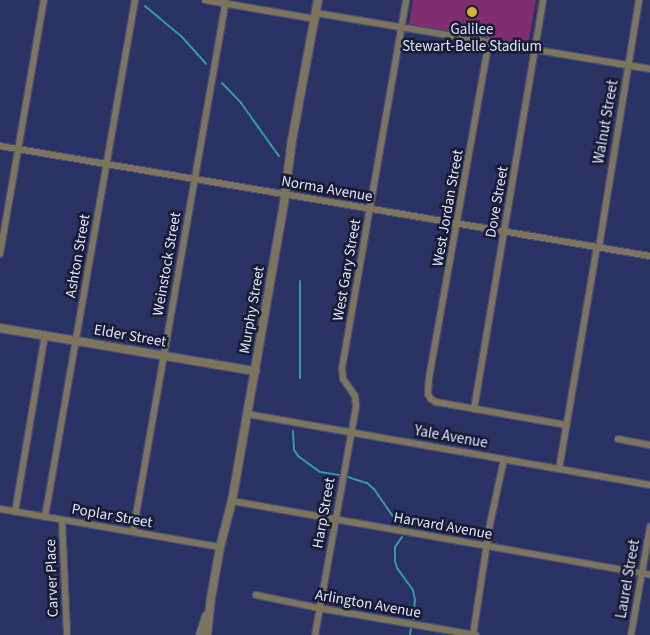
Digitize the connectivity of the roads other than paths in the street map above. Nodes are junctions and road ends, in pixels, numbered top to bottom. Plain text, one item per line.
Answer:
1 (44, 0) edge
2 (135, 0) edge
3 (205, 0) edge
4 (318, 0) edge
5 (406, 0) edge
6 (543, 0) edge
7 (639, 0) edge
8 (226, 2) edge
9 (315, 16) junction
10 (401, 27) junction
11 (489, 41) junction
12 (536, 49) junction
13 (628, 65) junction
14 (650, 69) edge
15 (0, 146) edge
16 (18, 149) junction
17 (107, 164) junction
18 (195, 179) junction
19 (285, 194) junction
20 (370, 209) junction
21 (458, 224) junction
22 (504, 232) junction
23 (598, 247) junction
24 (0, 254) edge
25 (650, 256) edge
26 (0, 328) edge
27 (45, 335) junction
28 (76, 341) junction
29 (164, 356) junction
30 (255, 371) junction
31 (355, 396) joint
32 (474, 409) junction
33 (247, 414) junction
34 (566, 425) junction
35 (351, 432) junction
36 (618, 438) dead end
37 (650, 445) edge
38 (504, 459) junction
39 (559, 469) junction
40 (650, 485) edge
41 (232, 501) junction
42 (0, 509) edge
43 (15, 512) junction
44 (45, 517) junction
45 (336, 519) junction
46 (62, 520) junction
47 (650, 527) edge
48 (134, 532) junction
49 (487, 546) junction
50 (220, 547) junction
51 (642, 574) junction
52 (650, 575) edge
53 (256, 595) dead end
54 (210, 604) junction
55 (320, 608) junction
56 (67, 635) edge
57 (200, 635) edge
58 (208, 635) edge
59 (315, 635) edge
60 (474, 635) edge
61 (631, 635) edge

1 - 16 street
2 - 17 street, Ashton Street
3 - 8 street
4 - 9 street, Murphy Street
5 - 10 street, West Gary Street
6 - 12 street, Dove Street
7 - 13 street, Walnut Street
8 - 9 street
8 - 18 street, Weinstock Street
9 - 10 street
9 - 19 street, Murphy Street
10 - 11 street
10 - 20 street, West Gary Street
11 - 12 street
11 - 21 street, West Jordan Street
12 - 13 street
12 - 22 street, Dove Street
13 - 14 street
13 - 23 street, Walnut Street
15 - 16 street, Norma Avenue
16 - 17 street, Norma Avenue
16 - 24 street
17 - 18 street, Norma Avenue
17 - 28 street, Ashton Street
18 - 19 street, Norma Avenue
18 - 29 street, Weinstock Street
19 - 20 street, Norma Avenue
19 - 30 street, Murphy Street
20 - 21 street, Norma Avenue
20 - 31 street, West Gary Street
21 - 22 street, Norma Avenue
21 - 32 street, West Jordan Street
22 - 23 street, Norma Avenue
22 - 32 street, Dove Street
23 - 25 street, Norma Avenue
23 - 34 street, Walnut Street
26 - 27 street, Elder Street
27 - 28 street, Elder Street
27 - 43 street
28 - 29 street, Elder Street
28 - 44 street, Ashton Street
29 - 30 street, Elder Street
29 - 48 street, Weinstock Street
30 - 33 street, Murphy Street
31 - 35 street, Harp Street
32 - 34 street
33 - 35 street, Yale Avenue
33 - 41 street, Murphy Street
34 - 39 street, Walnut Street
35 - 38 street, Yale Avenue
35 - 45 street, Harp Street
36 - 37 street
38 - 39 street, Yale Avenue
38 - 49 street
39 - 40 street, Yale Avenue
41 - 45 street, Harvard Avenue
41 - 50 street, Murphy Street
42 - 43 street, Poplar Street
43 - 44 street, Poplar Street
44 - 46 street, Poplar Street
45 - 49 street, Harvard Avenue
45 - 55 street, Harp Street
46 - 48 street, Poplar Street
46 - 56 street, Carver Place
47 - 51 street, Laurel Street
48 - 50 street, Poplar Street
49 - 51 street, Harvard Avenue
49 - 60 street
50 - 54 street, Murphy Street
51 - 52 street, Harvard Avenue
51 - 61 street, Laurel Street
53 - 55 street, Arlington Avenue
54 - 57 street, Murphy Street
54 - 58 street, Murphy Street
55 - 59 street, Harp Street
55 - 60 street, Arlington Avenue

